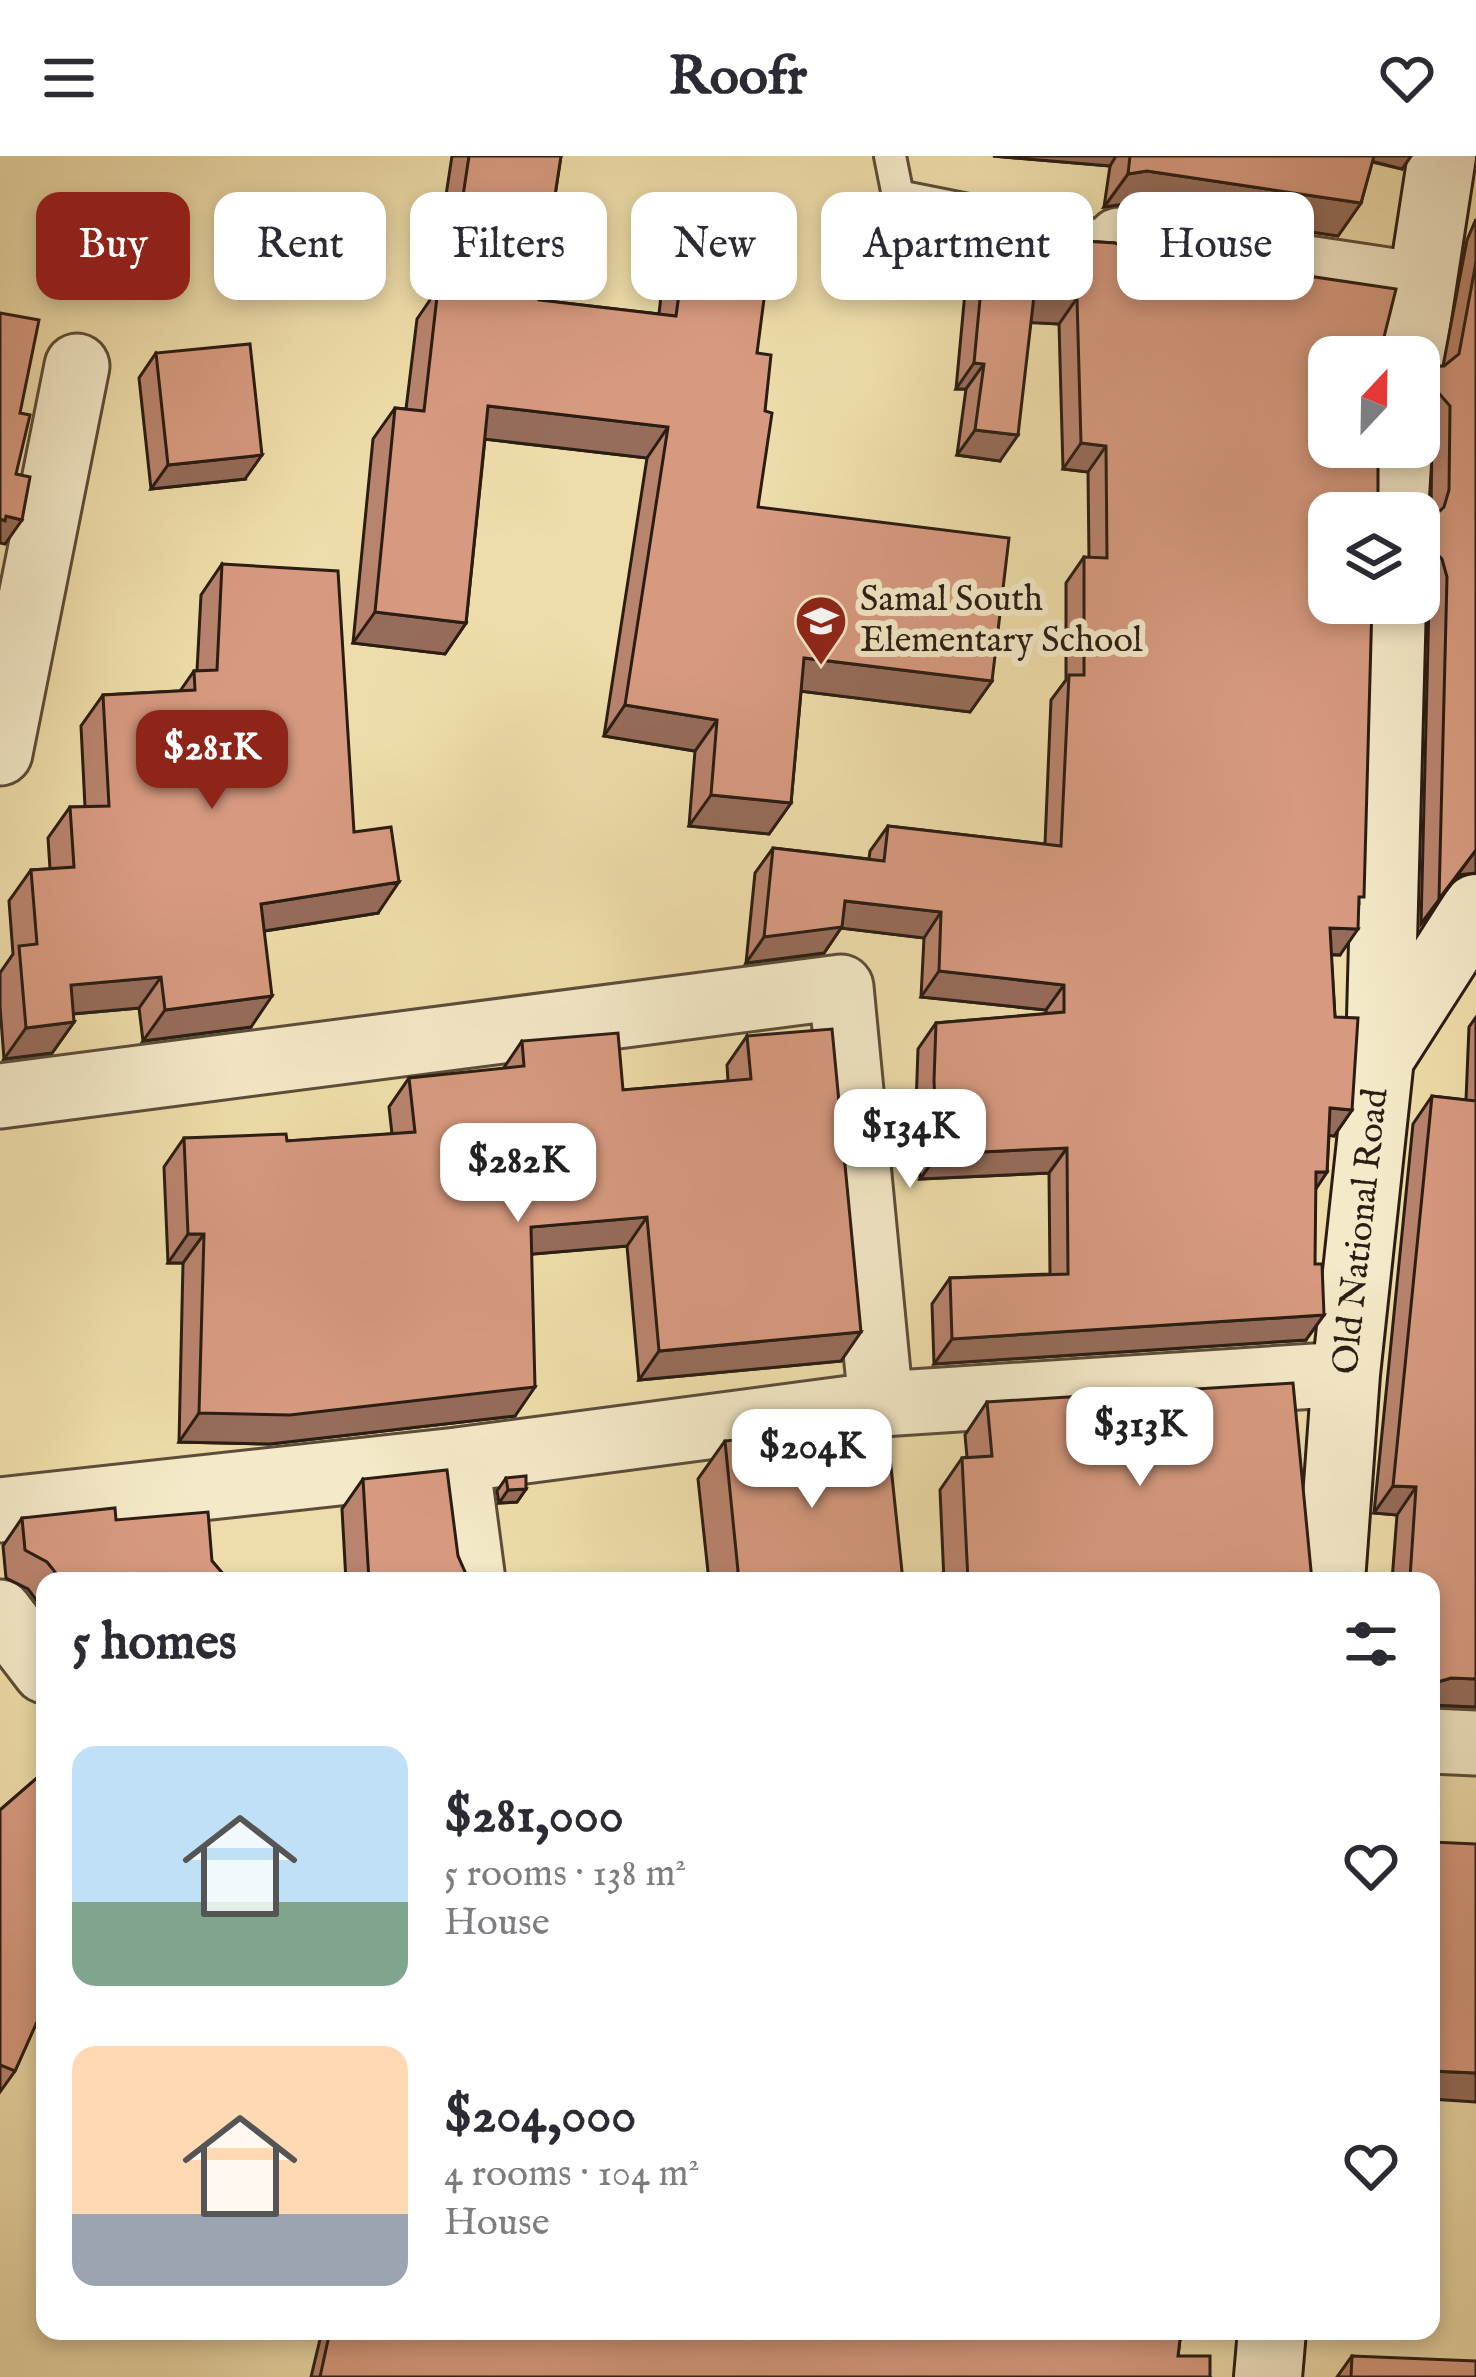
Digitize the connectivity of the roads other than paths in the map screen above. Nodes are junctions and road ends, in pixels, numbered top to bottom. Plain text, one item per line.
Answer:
1 (890, 156) edge
2 (1442, 156) edge
3 (1117, 240) edge
4 (1314, 269) edge
5 (1421, 285) junction
6 (1414, 336) edge
7 (77, 366) dead end
8 (1391, 624) edge
9 (0, 753) edge
10 (1476, 908) edge
11 (1380, 1058) junction
12 (0, 1096) edge
13 (1346, 1374) junction
14 (880, 1404) junction
15 (457, 1460) junction
16 (0, 1510) edge
17 (472, 1572) edge
18 (1331, 1572) edge
19 (0, 1612) edge
20 (36, 1658) edge
21 (1440, 1741) edge
22 (1476, 1743) edge
23 (1271, 2340) edge
24 (1268, 2377) edge

1 - 3 lane
2 - 5 main road
4 - 5 street
5 - 6 main road
7 - 9 street
8 - 11 main road
10 - 11 main road, Old National Road
11 - 13 main road, Old National Road
12 - 14 street
13 - 14 street
13 - 18 main road, Old National Road
14 - 15 street
15 - 16 street
15 - 17 street
19 - 20 street
21 - 22 street
23 - 24 main road

